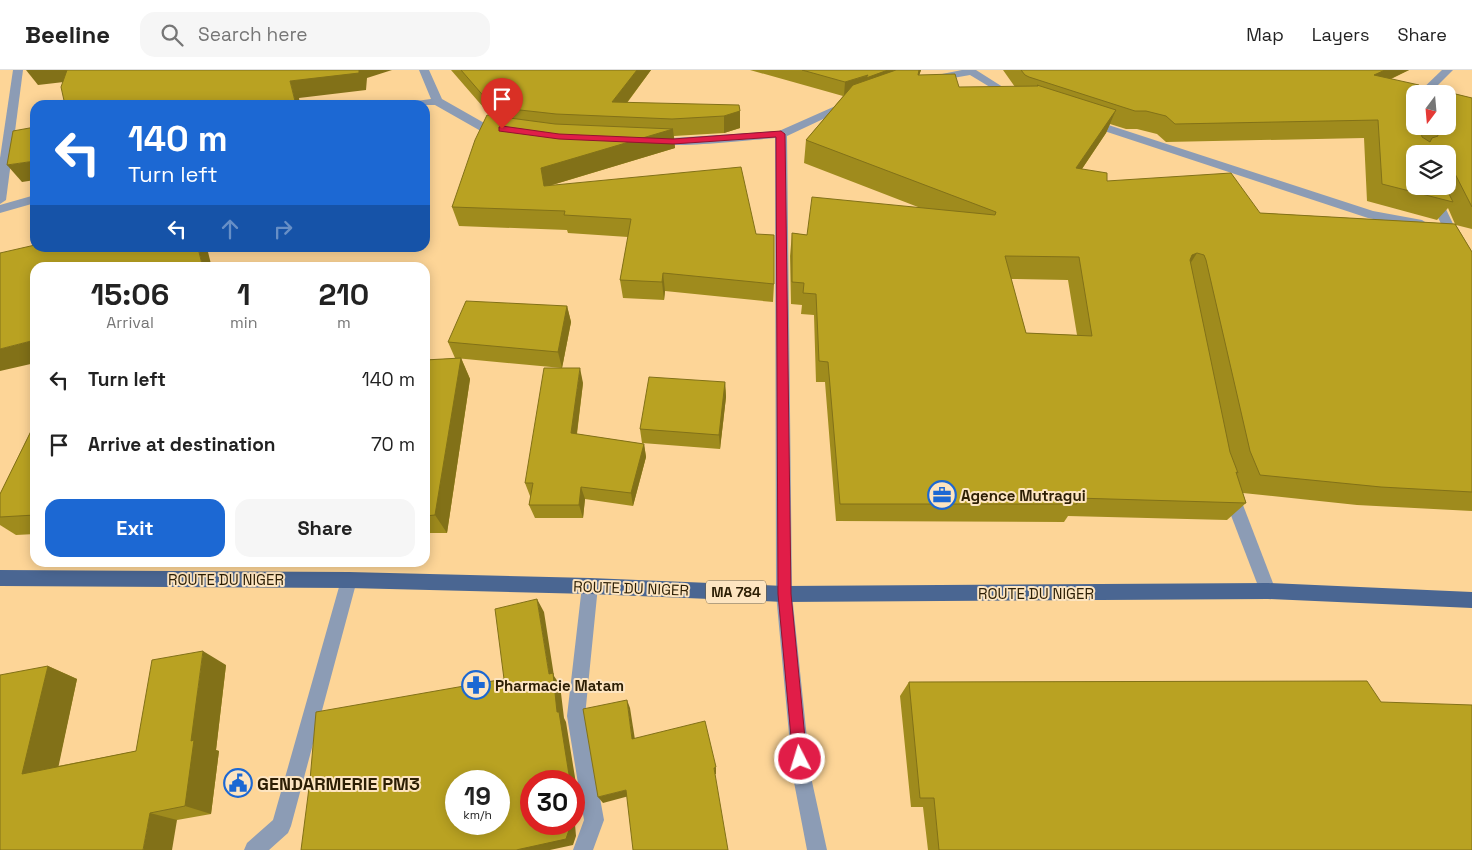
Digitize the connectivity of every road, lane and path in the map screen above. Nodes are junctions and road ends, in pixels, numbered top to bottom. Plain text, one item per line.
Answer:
1 (18, 70) edge
2 (424, 70) edge
3 (1448, 70) edge
4 (969, 71) edge
5 (921, 81) edge
6 (1432, 85) edge
7 (860, 99) edge
8 (437, 100) junction
9 (430, 101) edge
10 (1027, 102) edge
11 (1083, 121) edge
12 (512, 130) edge
13 (781, 134) junction
14 (645, 140) edge
15 (1431, 195) edge
16 (0, 200) edge
17 (30, 200) edge
18 (0, 209) edge
19 (1439, 227) junction
20 (1471, 262) edge
21 (1226, 480) edge
22 (0, 578) edge
23 (349, 580) junction
24 (590, 586) junction
25 (1268, 591) junction
26 (784, 594) junction
27 (1472, 600) edge
28 (254, 850) edge
29 (583, 850) edge
30 (817, 850) edge

1 - 16 street
2 - 8 street
3 - 6 street
4 - 5 street
4 - 10 street
7 - 13 street
8 - 9 street
8 - 12 street
11 - 19 street
13 - 14 street
13 - 26 street
15 - 19 street
17 - 18 street
19 - 20 street
21 - 25 street
22 - 23 main road, ROUTE DU NIGER / MA 784
23 - 24 main road, ROUTE DU NIGER / MA 784
23 - 28 street
24 - 26 main road, ROUTE DU NIGER / MA 784
24 - 29 street
25 - 26 main road, ROUTE DU NIGER / MA 784
25 - 27 main road, ROUTE DU NIGER / MA 784
26 - 30 street

